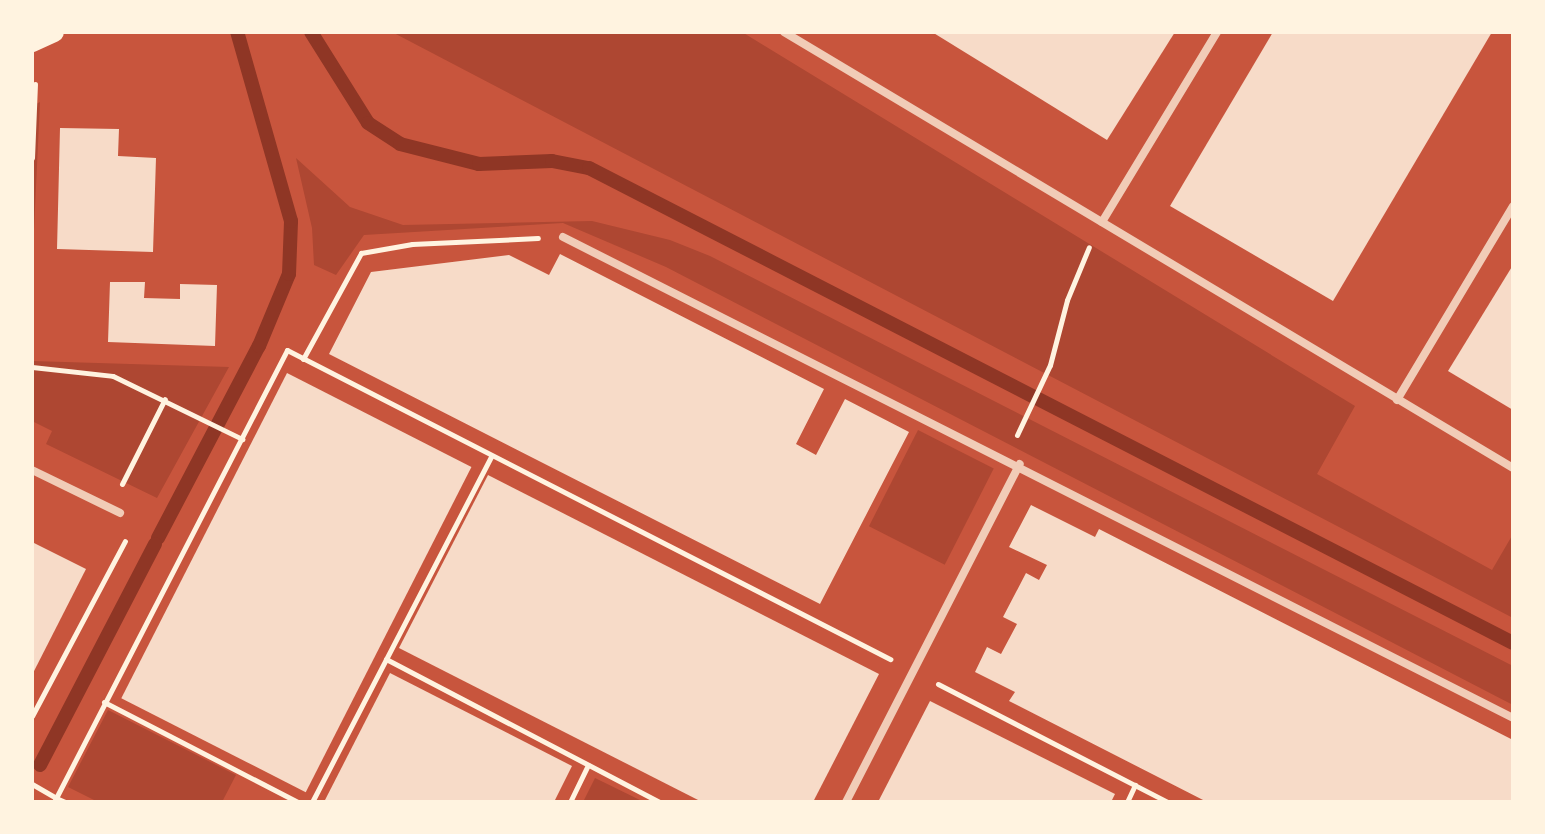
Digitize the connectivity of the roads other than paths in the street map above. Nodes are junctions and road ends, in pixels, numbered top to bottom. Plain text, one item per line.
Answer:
1 (54, 32) edge
2 (784, 32) edge
3 (1217, 32) edge
4 (32, 42) edge
5 (1513, 206) edge
6 (1102, 222) junction
7 (563, 237) road end
8 (1397, 400) junction
9 (1020, 464) junction
10 (1513, 468) edge
11 (32, 470) edge
12 (120, 513) road end
13 (1513, 718) edge
14 (846, 802) edge

1 - 4 main road
2 - 6 street
3 - 6 street
5 - 8 street
6 - 8 street
7 - 9 street
8 - 10 street
9 - 13 street
9 - 14 street
11 - 12 street

